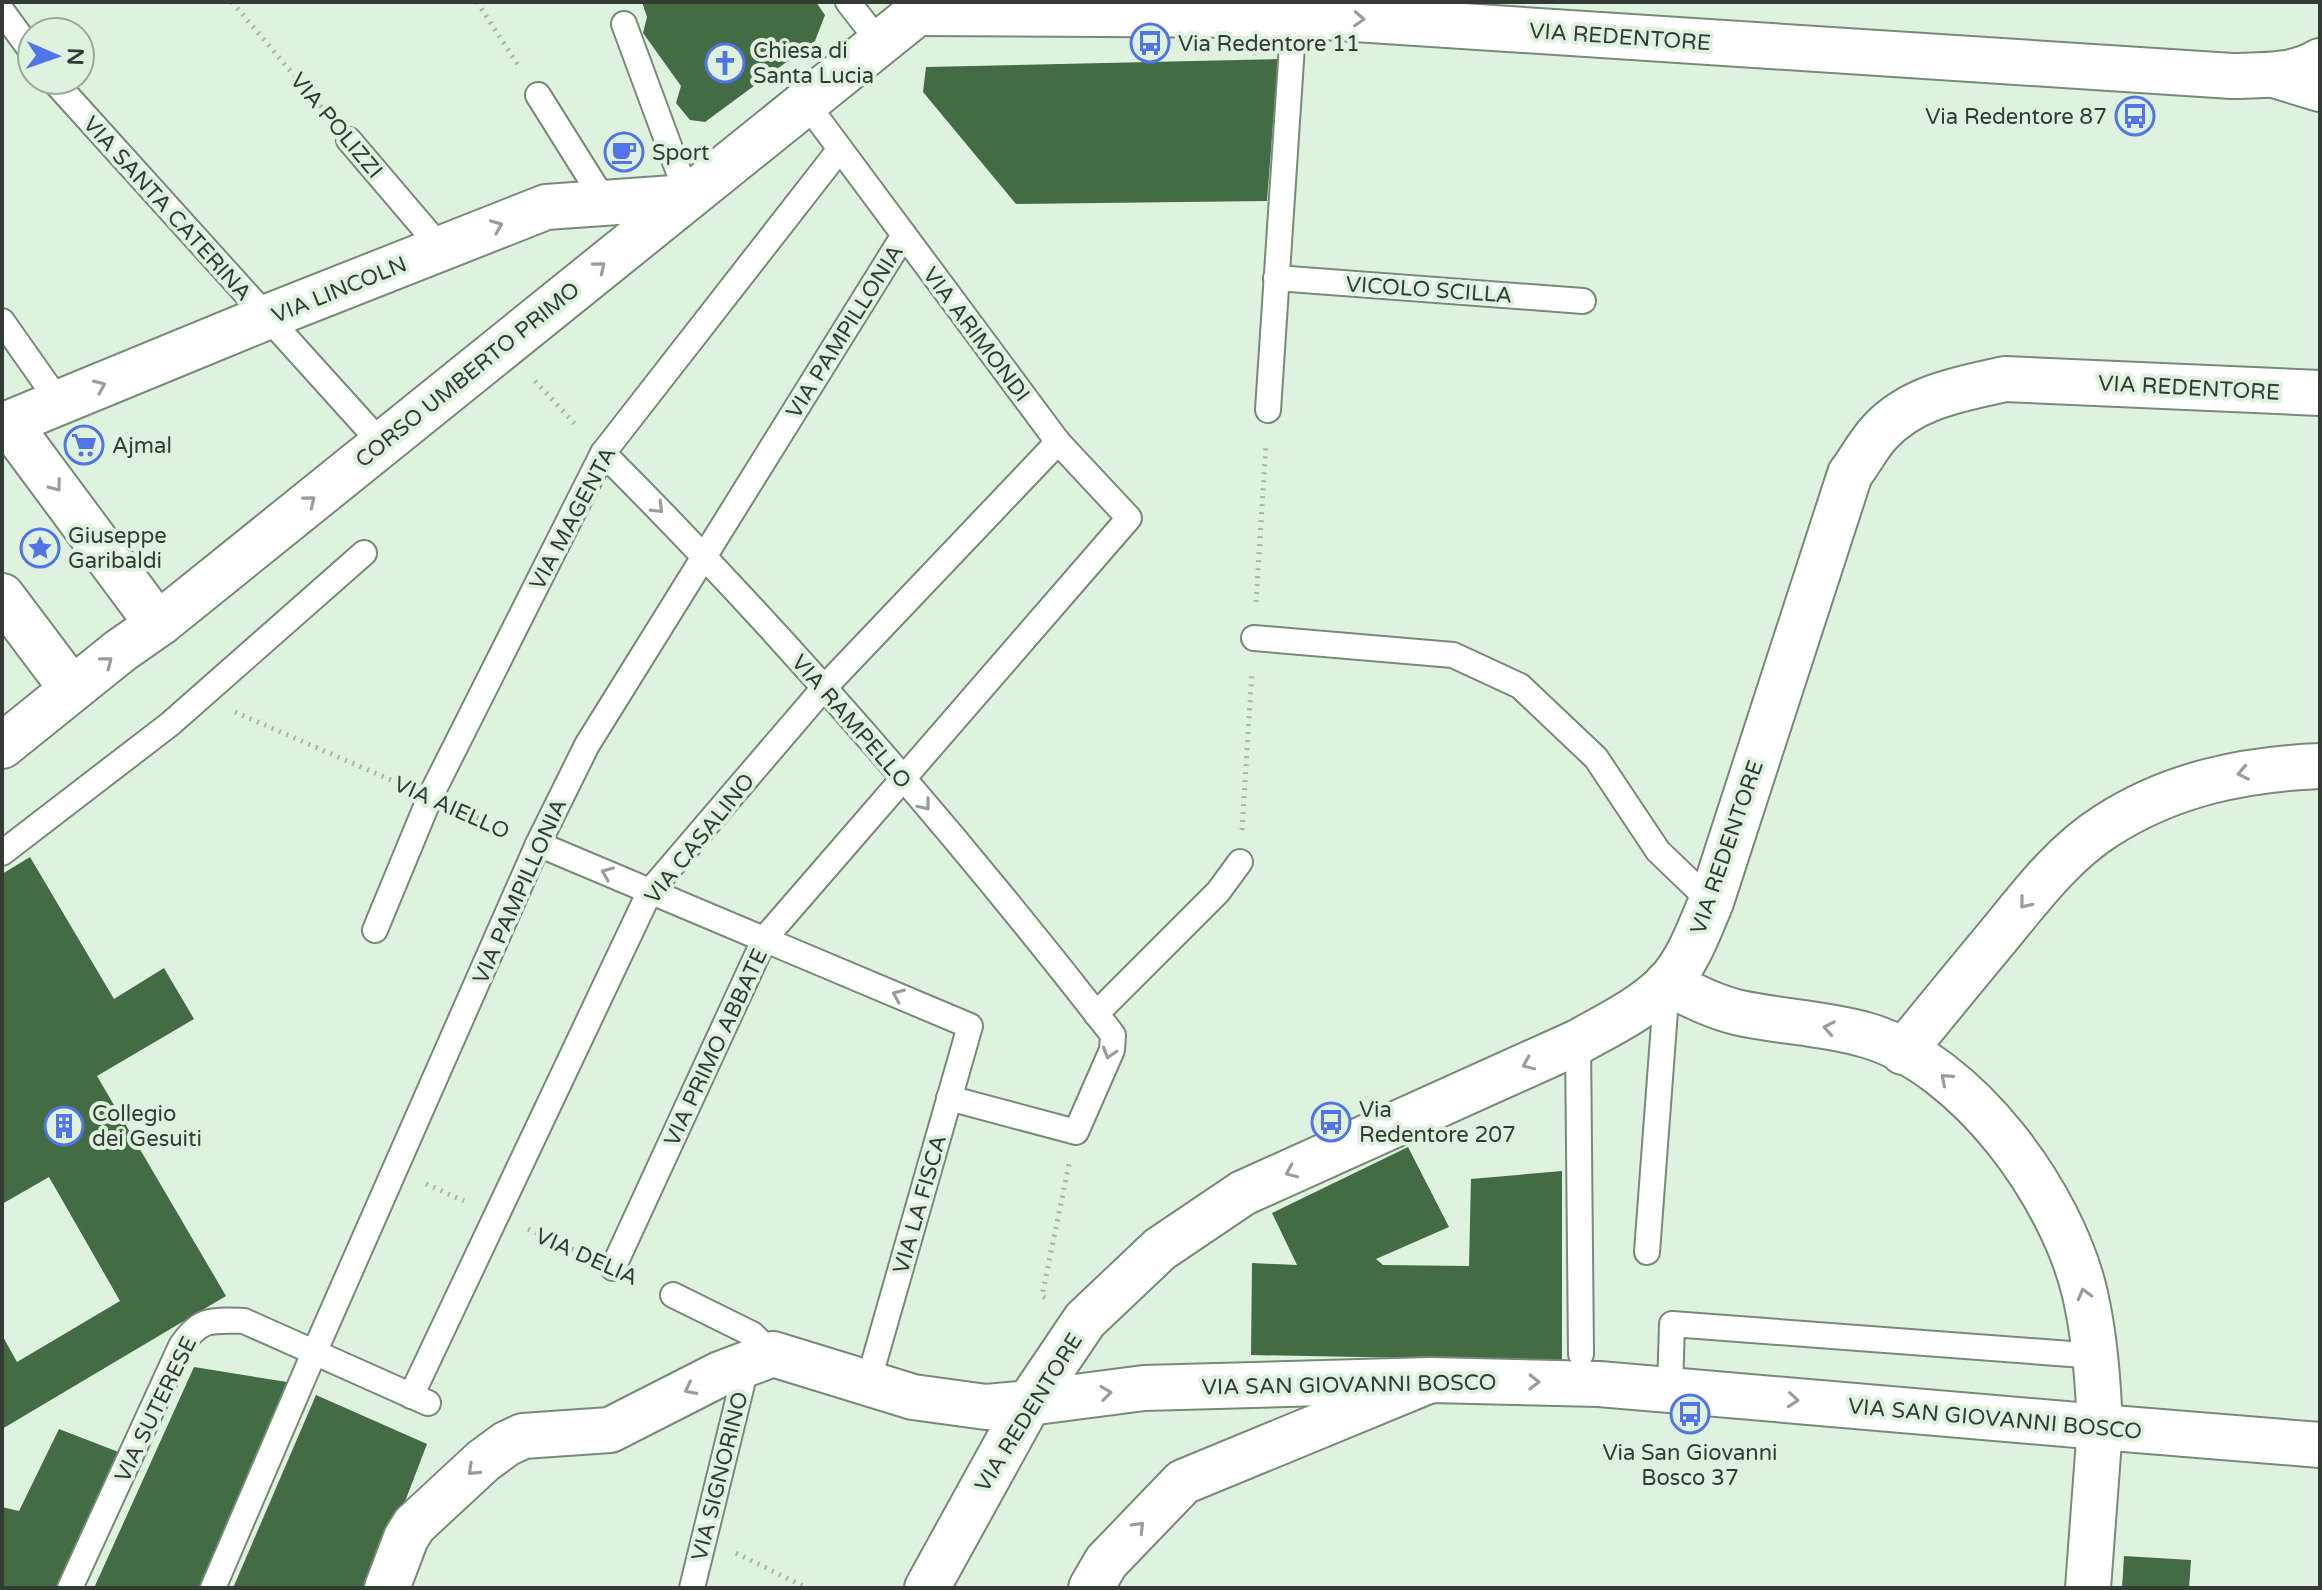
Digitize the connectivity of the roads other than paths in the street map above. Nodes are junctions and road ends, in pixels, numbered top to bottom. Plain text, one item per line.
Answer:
1 (848, 2) edge
2 (924, 8) edge
3 (2, 11) edge
4 (1294, 15) junction
5 (1539, 16) edge
6 (624, 24) dead end
7 (16, 30) edge
8 (880, 43) junction
9 (2320, 61) edge
10 (2274, 75) junction
11 (2320, 89) edge
12 (538, 95) road end
13 (67, 96) edge
14 (806, 103) junction
15 (349, 140) road end
16 (840, 149) junction
17 (688, 197) junction
18 (605, 202) junction
19 (904, 235) junction
20 (441, 248) junction
21 (1276, 278) junction
22 (1583, 301) dead end
23 (267, 317) junction
24 (2, 321) edge
25 (2320, 393) edge
26 (59, 402) junction
27 (1268, 410) dead end
28 (6, 425) edge
29 (1058, 442) junction
30 (381, 443) junction
31 (603, 453) junction
32 (1129, 518) joint
33 (364, 553) dead end
34 (705, 555) junction
35 (2, 596) edge
36 (160, 623) junction
37 (1254, 638) dead end
38 (72, 689) junction
39 (823, 689) junction
40 (2, 746) edge
41 (2320, 766) edge
42 (903, 779) junction
43 (538, 844) junction
44 (2, 853) edge
45 (1240, 862) dead end
46 (650, 891) junction
47 (1711, 902) junction
48 (375, 930) dead end
49 (765, 938) junction
50 (1667, 983) junction
51 (1096, 1014) junction
52 (970, 1026) joint
53 (1578, 1042) junction
54 (1903, 1052) junction
55 (949, 1098) junction
56 (1647, 1252) dead end
57 (613, 1268) road end
58 (673, 1295) dead end
59 (314, 1353) junction
60 (1581, 1354) dead end
61 (2097, 1356) junction
62 (760, 1359) junction
63 (1431, 1380) junction
64 (868, 1383) junction
65 (1670, 1390) junction
66 (420, 1399) joint
67 (1029, 1403) junction
68 (2100, 1427) junction
69 (2320, 1445) edge
70 (70, 1588) edge
71 (213, 1588) edge
72 (387, 1588) edge
73 (692, 1588) edge
74 (927, 1588) edge
75 (1091, 1588) edge
76 (2088, 1588) edge

1 - 8 lane
2 - 4 street, VIA REDENTORE
2 - 8 street, CORSO UMBERTO PRIMO
3 - 7 lane
4 -> 5 street, VIA REDENTORE
4 - 21 lane
5 - 10 street, VIA REDENTORE
6 - 17 lane
8 - 14 street, CORSO UMBERTO PRIMO
9 - 10 street, VIA REDENTORE
10 - 11 street
12 - 18 lane
13 - 23 lane, VIA SANTA CATERINA
14 - 16 lane, VIA ARIMONDI
14 - 17 street, CORSO UMBERTO PRIMO
15 - 20 lane, VIA POLIZZI
16 - 19 lane, VIA ARIMONDI
16 - 31 lane, VIA MAGENTA
17 - 18 street, VIA LINCOLN
30 -> 17 street, CORSO UMBERTO PRIMO
20 -> 18 street, VIA LINCOLN
19 - 29 lane, VIA ARIMONDI
19 - 34 lane, VIA PAMPILLONIA
20 - 23 street, VIA LINCOLN
21 - 22 lane, VICOLO SCILLA
21 - 27 lane
26 -> 23 street, VIA LINCOLN
23 - 30 lane, VIA SANTA CATERINA
24 - 26 lane
25 - 47 street, VIA REDENTORE
26 - 28 street, VIA LINCOLN
28 -> 36 street
29 - 32 lane, VIA ARIMONDI
29 - 39 lane, VIA CASALINO
36 -> 30 street, CORSO UMBERTO PRIMO
31 -> 34 lane, VIA RAMPELLO
31 - 48 lane, VIA MAGENTA
32 - 42 lane, VIA PRIMO ABBATE
33 - 44 lane
34 - 39 lane, VIA RAMPELLO
34 - 43 lane, VIA PAMPILLONIA
35 - 38 street
38 -> 36 street, CORSO UMBERTO PRIMO
37 - 47 lane
38 - 40 street, CORSO UMBERTO PRIMO
39 - 42 lane, VIA RAMPELLO
39 - 46 lane, VIA CASALINO
41 -> 54 street
42 - 49 lane, VIA PRIMO ABBATE
42 -> 51 lane, VIA RAMPELLO
46 -> 43 lane, VIA AIELLO
43 - 59 lane, VIA PAMPILLONIA
45 - 51 lane
46 - 49 lane, VIA AIELLO
46 - 66 lane, VIA CASALINO
47 - 50 street, VIA REDENTORE
52 -> 49 lane, VIA AIELLO
49 - 57 lane, VIA PRIMO ABBATE
50 - 53 street, VIA REDENTORE
54 -> 50 street
50 - 56 lane
51 -> 55 lane, VIA RAMPELLO
52 - 55 lane, VIA LA FISCA
53 - 60 lane
53 -> 67 street, VIA REDENTORE
61 -> 54 street
55 - 64 lane, VIA LA FISCA
58 - 62 lane
59 - 66 lane, VIA SUTERESE
59 - 70 lane, VIA SUTERESE
59 - 71 lane, VIA PAMPILLONIA
61 - 65 lane
61 - 68 street
62 - 64 street
62 -> 72 street
62 - 73 lane, VIA SIGNORINO
63 -> 65 street, VIA SAN GIOVANNI BOSCO
67 -> 63 street, VIA SAN GIOVANNI BOSCO
75 -> 63 street
64 - 67 street
65 -> 68 street, VIA SAN GIOVANNI BOSCO
67 - 74 street, VIA REDENTORE
68 - 69 street, VIA SAN GIOVANNI BOSCO
68 - 76 street

